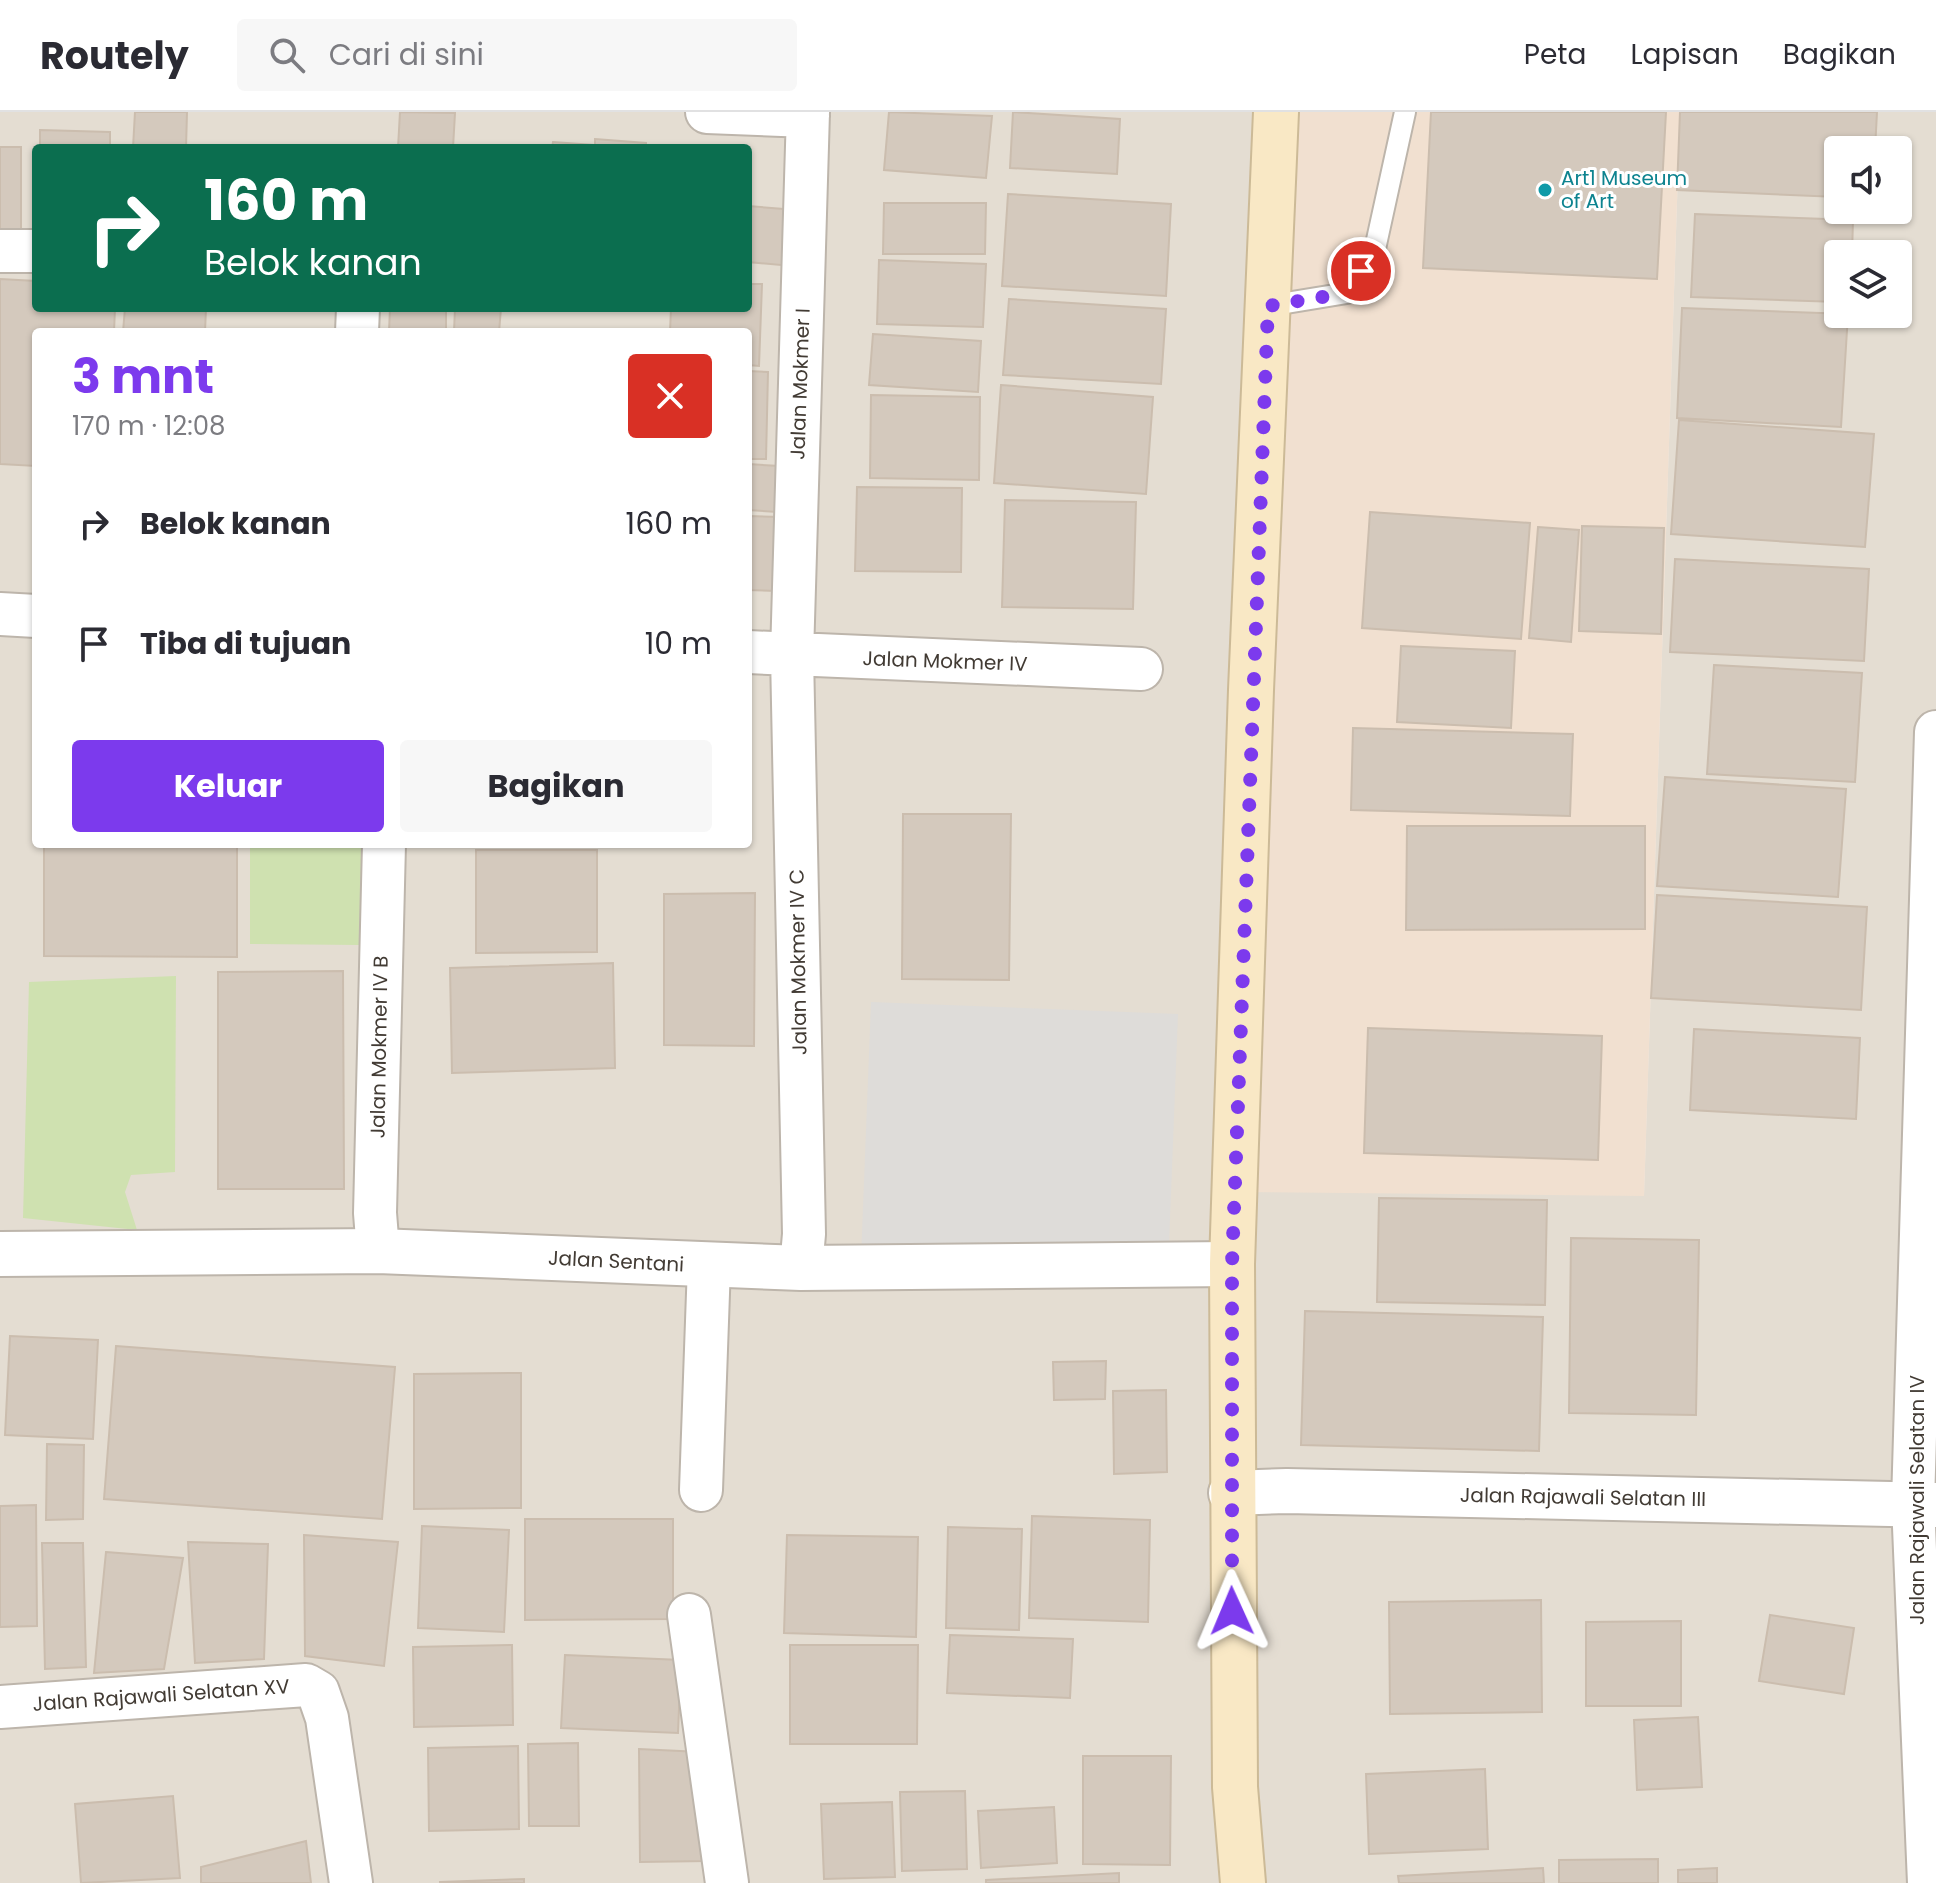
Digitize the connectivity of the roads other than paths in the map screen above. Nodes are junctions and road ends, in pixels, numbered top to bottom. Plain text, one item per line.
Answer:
1 (707, 112) edge
2 (1276, 112) edge
3 (1405, 112) edge
4 (808, 114) edge
5 (0, 251) edge
6 (32, 251) edge
7 (1268, 306) junction
8 (0, 614) edge
9 (32, 616) edge
10 (752, 652) edge
11 (792, 655) junction
12 (1141, 669) dead end
13 (1936, 732) edge
14 (384, 848) edge
15 (378, 1251) junction
16 (0, 1254) edge
17 (1232, 1264) junction
18 (709, 1265) junction
19 (801, 1268) junction
20 (701, 1490) dead end
21 (1231, 1493) junction
22 (1924, 1504) edge
23 (689, 1615) dead end
24 (0, 1707) edge
25 (351, 1883) edge
26 (727, 1883) edge
27 (1243, 1883) edge
28 (1929, 1883) edge

1 - 4 street
2 - 7 main road
3 - 7 lane
4 - 11 street, Jalan Mokmer I
5 - 6 street
7 - 17 main road
8 - 9 street
10 - 11 street, Jalan Mokmer IV
11 - 12 street, Jalan Mokmer IV
11 - 19 street, Jalan Mokmer IV C
13 - 22 street, Jalan Rajawali Selatan IV
14 - 15 street, Jalan Mokmer IV B
15 - 16 street, Jalan Sentani
15 - 18 street, Jalan Sentani
17 - 19 street, Jalan Sentani
17 - 21 main road
18 - 19 street, Jalan Sentani
18 - 20 street
21 - 22 street, Jalan Rajawali Selatan III
21 - 27 main road
22 - 28 street, Jalan Rajawali Selatan IV
23 - 26 street
24 - 25 street, Jalan Rajawali Selatan XV

